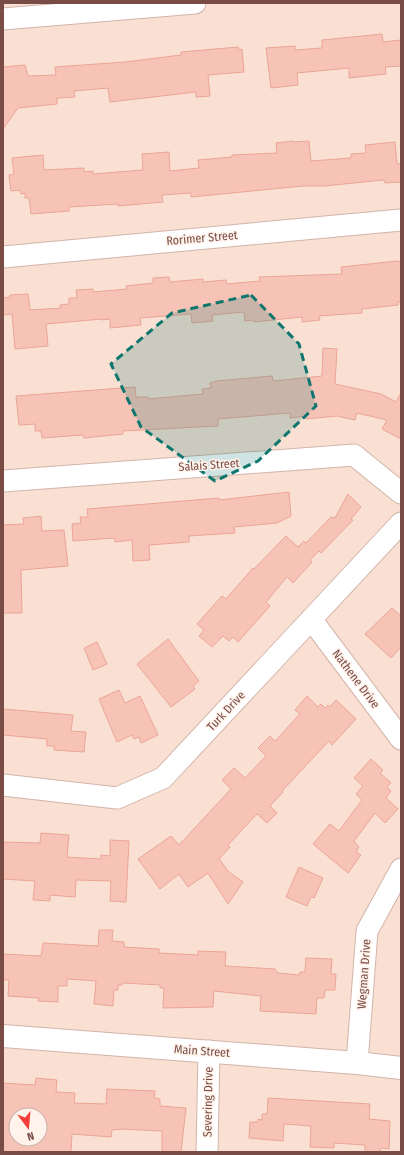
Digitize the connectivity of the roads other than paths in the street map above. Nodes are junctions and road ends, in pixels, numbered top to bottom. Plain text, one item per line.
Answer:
1 (195, 3) edge
2 (3, 19) edge
3 (401, 220) edge
4 (3, 257) edge
5 (3, 480) edge
6 (401, 493) edge
7 (401, 522) edge
8 (311, 619) junction
9 (401, 739) edge
10 (3, 785) edge
11 (401, 869) edge
12 (3, 1036) edge
13 (209, 1051) junction
14 (357, 1062) junction
15 (401, 1068) edge
16 (208, 1152) edge

1 - 2 street
3 - 4 street, Rorimer Street
5 - 6 street, Salais Street
7 - 8 street, Turk Drive
8 - 9 street, Nathene Drive
8 - 10 street, Turk Drive
11 - 14 street, Wegman Drive
12 - 13 street, Main Street
13 - 14 street, Main Street
13 - 16 street, Severing Drive
14 - 15 street, Main Street

